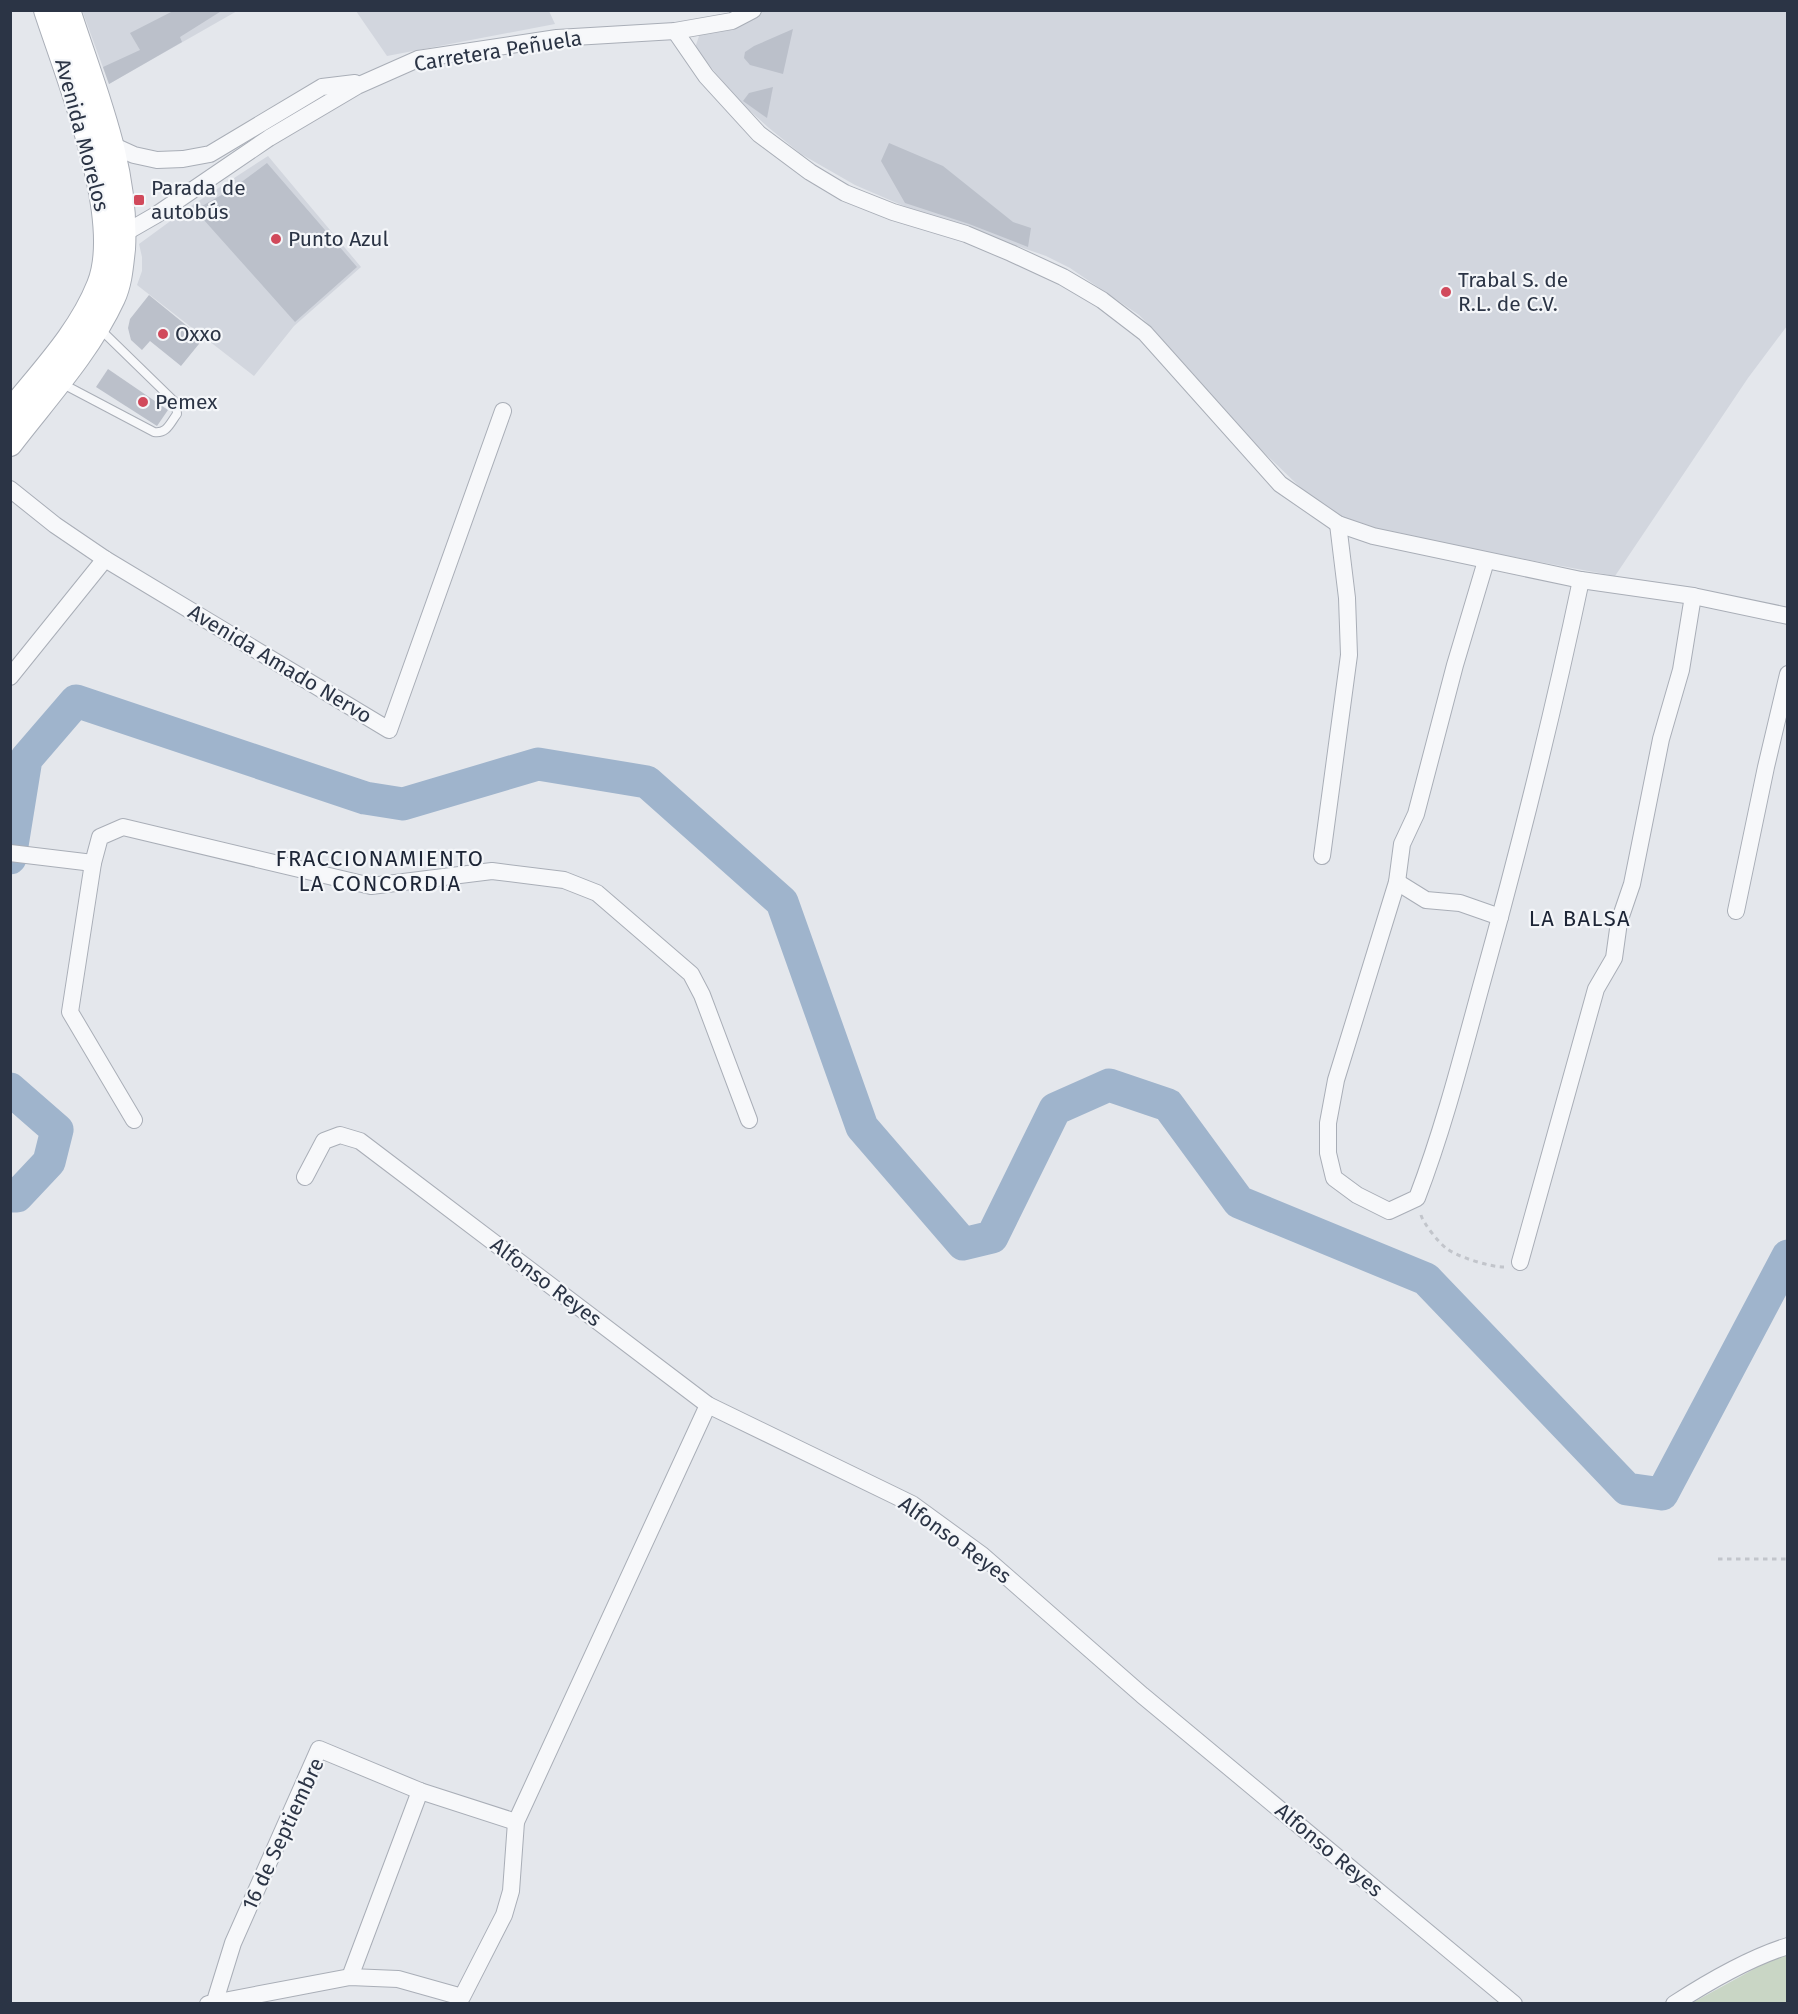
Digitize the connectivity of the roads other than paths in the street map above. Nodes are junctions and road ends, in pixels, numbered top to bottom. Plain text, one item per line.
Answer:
1 (46, 10) edge
2 (68, 10) edge
3 (753, 10) edge
4 (675, 31) junction
5 (368, 81) junction
6 (87, 102) junction
7 (112, 145) junction
8 (115, 235) junction
9 (91, 321) junction
10 (50, 377) junction
11 (503, 411) dead end
12 (10, 412) edge
13 (10, 444) edge
14 (10, 489) edge
15 (1338, 524) junction
16 (105, 559) junction
17 (1486, 561) junction
18 (1581, 580) junction
19 (1693, 596) junction
20 (1788, 616) edge
21 (1788, 674) edge
22 (10, 677) edge
23 (10, 853) edge
24 (1322, 856) dead end
25 (93, 863) junction
26 (1397, 882) junction
27 (1736, 911) dead end
28 (1500, 917) junction
29 (134, 1120) dead end
30 (749, 1120) dead end
31 (305, 1177) dead end
32 (1520, 1262) road end
33 (708, 1405) junction
34 (420, 1791) junction
35 (516, 1822) junction
36 (1788, 1946) edge
37 (350, 1977) junction
38 (211, 2002) edge
39 (1514, 2004) edge
40 (1674, 2004) edge

1 - 6 main road, Avenida Morelos
2 - 6 main road, Avenida Morelos
3 - 4 street, Carretera Peñuela
4 - 5 street, Carretera Peñuela
4 - 15 street
5 - 7 street
5 - 8 street, Carretera Peñuela
6 - 7 main road, Avenida Morelos
6 - 8 main road, Avenida Morelos
7 - 8 main road, Avenida Morelos
8 - 9 main road, Avenida Morelos
9 - 10 main road, Avenida Morelos
9 - 10 lane
10 - 12 main road, Avenida Morelos
10 - 13 main road, Avenida Morelos
11 - 16 street, Avenida Amado Nervo
14 - 16 street, Avenida Amado Nervo
15 - 17 street
15 - 24 street
16 - 22 street
17 - 18 street
17 - 26 street
18 - 19 street
18 - 28 street
19 - 20 street
19 - 32 street
21 - 27 street
23 - 25 street
25 - 29 street
25 - 30 street
26 - 28 street
26 - 28 street
31 - 33 street, Alfonso Reyes
33 - 35 street
33 - 39 street, Alfonso Reyes
34 - 35 street
34 - 37 street
34 - 38 street, 16 de Septiembre
35 - 37 street
36 - 40 street
37 - 38 street

